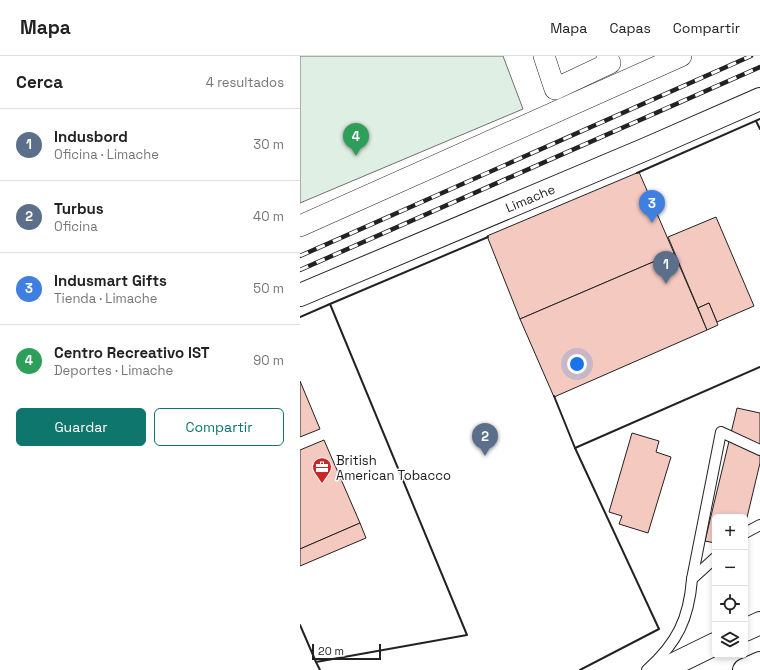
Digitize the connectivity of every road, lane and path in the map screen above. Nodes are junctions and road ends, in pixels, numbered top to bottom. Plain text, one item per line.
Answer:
1 (544, 56) edge
2 (607, 56) edge
3 (681, 56) edge
4 (575, 81) junction
5 (760, 99) edge
6 (582, 100) junction
7 (300, 226) edge
8 (300, 295) edge
9 (760, 450) edge
10 (760, 525) edge
11 (748, 531) edge
12 (712, 561) edge
13 (692, 579) junction
14 (760, 623) edge
15 (748, 629) edge
16 (712, 645) edge
17 (760, 663) edge
18 (647, 670) edge
19 (662, 670) edge
20 (744, 670) edge

1 - 4 street
2 - 4 street
3 - 6 street
4 - 6 street
5 - 8 main road, Limache
6 - 7 street
9 - 13 lane
10 - 11 lane
12 - 13 lane
13 - 18 lane
14 - 15 main road
16 - 19 main road
17 - 20 main road

